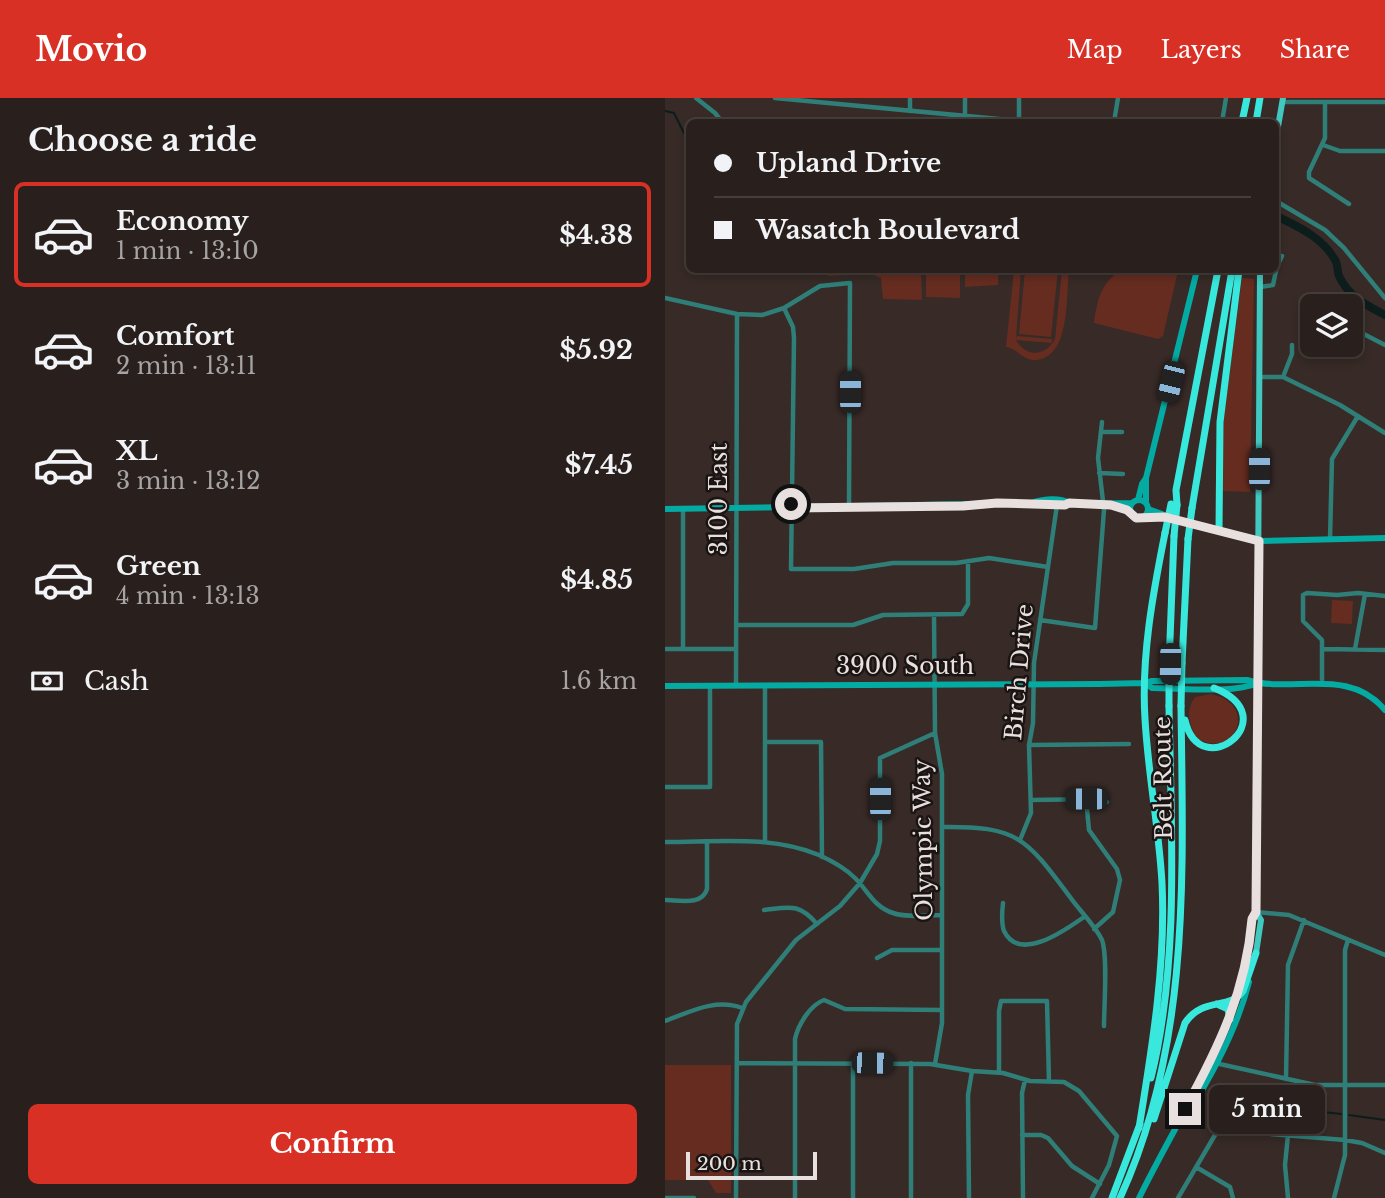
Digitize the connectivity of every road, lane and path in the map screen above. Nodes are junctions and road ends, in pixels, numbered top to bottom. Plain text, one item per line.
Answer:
1 (696, 98) edge
2 (775, 98) edge
3 (910, 98) edge
4 (965, 98) edge
5 (1019, 98) edge
6 (1118, 98) edge
7 (1226, 98) edge
8 (1245, 98) edge
9 (1260, 98) edge
10 (1282, 100) edge
11 (1304, 100) edge
12 (1354, 100) edge
13 (827, 101) edge
14 (1325, 102) junction
15 (1385, 102) edge
16 (910, 111) junction
17 (965, 117) junction
18 (720, 119) edge
19 (992, 119) edge
20 (1019, 119) edge
21 (1114, 119) edge
22 (1222, 119) edge
23 (1242, 119) edge
24 (1256, 119) edge
25 (1279, 119) edge
26 (1323, 145) junction
27 (1385, 151) edge
28 (1279, 203) edge
29 (1349, 204) dead end
30 (1282, 256) dead end
31 (1279, 262) edge
32 (1196, 273) edge
33 (1217, 273) edge
34 (1231, 273) edge
35 (1240, 273) edge
36 (1260, 273) edge
37 (1276, 273) edge
38 (1260, 286) junction
39 (665, 298) edge
40 (1385, 298) edge
41 (784, 308) junction
42 (737, 314) junction
43 (1363, 333) edge
44 (1292, 345) dead end
45 (1385, 345) edge
46 (1259, 377) junction
47 (1283, 377) junction
48 (1358, 416) junction
49 (1103, 422) dead end
50 (1101, 432) junction
51 (1122, 432) dead end
52 (1385, 433) edge
53 (1100, 473) junction
54 (1123, 474) dead end
55 (1146, 478) junction
56 (1135, 502) junction
57 (1032, 503) junction
58 (1069, 503) junction
59 (1107, 504) junction
60 (1056, 505) junction
61 (1174, 505) junction
62 (1147, 506) junction
63 (849, 507) junction
64 (683, 508) junction
65 (736, 508) junction
66 (791, 508) junction
67 (665, 509) edge
68 (1130, 512) junction
69 (1145, 517) junction
70 (1165, 517) junction
71 (1219, 530) junction
72 (1385, 538) edge
73 (1330, 540) junction
74 (1259, 541) junction
75 (968, 561) junction
76 (1048, 567) junction
77 (1366, 594) junction
78 (1385, 596) edge
79 (934, 615) junction
80 (1040, 620) junction
81 (736, 625) junction
82 (665, 649) edge
83 (683, 649) junction
84 (736, 649) junction
85 (1323, 649) junction
86 (1355, 649) junction
87 (1385, 649) edge
88 (1145, 683) junction
89 (1322, 683) junction
90 (736, 684) junction
91 (765, 684) junction
92 (934, 684) junction
93 (1034, 684) junction
94 (1258, 684) junction
95 (710, 685) junction
96 (665, 686) edge
97 (1214, 688) junction
98 (1181, 706) junction
99 (1385, 710) edge
100 (935, 733) junction
101 (765, 742) junction
102 (1129, 744) dead end
103 (1029, 745) junction
104 (665, 787) edge
105 (1086, 799) junction
106 (1031, 800) junction
107 (1107, 802) dead end
108 (942, 827) junction
109 (1020, 840) junction
110 (665, 842) edge
111 (707, 842) junction
112 (765, 842) junction
113 (822, 857) junction
114 (859, 883) junction
115 (665, 900) edge
116 (1003, 903) dead end
117 (764, 910) dead end
118 (1256, 912) junction
119 (942, 915) junction
120 (1084, 916) junction
121 (1304, 920) junction
122 (817, 924) junction
123 (1094, 929) junction
124 (1348, 940) junction
125 (942, 950) junction
126 (1256, 953) junction
127 (1385, 955) edge
128 (877, 958) dead end
129 (1237, 998) junction
130 (1212, 1004) junction
131 (742, 1008) junction
132 (942, 1010) junction
133 (1230, 1019) junction
134 (665, 1021) edge
135 (1104, 1026) dead end
136 (1214, 1062) junction
137 (737, 1063) junction
138 (795, 1063) junction
139 (853, 1063) junction
140 (911, 1063) junction
141 (935, 1064) junction
142 (972, 1071) junction
143 (999, 1072) junction
144 (1286, 1079) junction
145 (1025, 1080) junction
146 (1049, 1082) junction
147 (1345, 1085) junction
148 (1385, 1085) edge
149 (1139, 1128) junction
150 (1022, 1135) junction
151 (1288, 1135) junction
152 (1345, 1140) junction
153 (1385, 1153) edge
154 (1196, 1167) junction
155 (1100, 1184) junction
156 (1121, 1196) edge
157 (668, 1198) edge
158 (694, 1198) edge
159 (736, 1198) edge
160 (795, 1198) edge
161 (853, 1198) edge
162 (911, 1198) edge
163 (968, 1198) edge
164 (1023, 1198) edge
165 (1092, 1198) edge
166 (1112, 1198) edge
167 (1139, 1198) edge
168 (1178, 1198) edge
169 (1233, 1198) edge
170 (1289, 1198) edge
171 (1334, 1198) edge

1 - 18 street
2 - 13 street
3 - 16 street
4 - 17 street
5 - 20 street
6 - 21 street
7 - 22 street
8 - 23 highway
9 - 24 highway
10 - 11 street
10 - 25 main road
11 - 14 street
12 - 14 street
12 - 15 street
13 - 16 street
14 - 26 street
16 - 17 street
17 - 19 street
26 - 27 street
26 - 29 street
28 - 40 street
30 - 31 street
32 - 55 street
33 - 61 highway, Belt Route
34 - 98 highway, Belt Route, bridge
35 - 71 highway
36 - 38 main road
37 - 38 street
38 - 46 main road
39 - 42 street
41 - 42 street
41 - 63 street
41 - 66 street
42 - 65 street, 3100 East
43 - 45 street
44 - 47 street
46 - 47 street
46 - 74 main road
47 - 48 street
48 - 52 street
48 - 73 street
49 - 50 street
50 - 51 street
50 - 53 street
53 - 54 street
53 - 59 street
55 - 56 street
55 - 62 street
56 - 59 street
56 - 62 street
56 - 68 street
57 - 58 street
57 - 60 street
57 - 63 street
58 - 59 street
58 - 60 street
59 - 68 street
59 - 80 street
60 - 76 street, Birch Drive
61 - 88 highway, bridge
61 - 149 highway, Belt Route, bridge
62 - 69 street
62 - 70 street
63 - 66 street
64 - 65 street
64 - 67 street
64 - 83 street
65 - 66 street
65 - 81 street, 3100 East
66 - 75 street
68 - 69 street
69 - 70 street
70 - 71 street
71 - 74 street
72 - 73 street
73 - 74 street
74 - 94 main road
75 - 76 street
75 - 79 street
76 - 80 street, Birch Drive
77 - 78 street
77 - 85 street
77 - 86 street
79 - 81 street
79 - 92 street, Olympic Way
80 - 93 street, Birch Drive
81 - 84 street, 3100 East
82 - 83 street
83 - 84 street
84 - 90 street, 3100 East
85 - 86 street
85 - 89 street
86 - 87 street
88 - 93 street, 3900 South
88 - 94 street, 3900 South
88 - 97 street, 3900 South
88 - 149 highway
89 - 94 street
89 - 99 street
90 - 91 street, 3900 South
90 - 95 street, 3900 South
91 - 92 street, 3900 South
91 - 101 street
92 - 93 street, 3900 South
92 - 100 street, Olympic Way
93 - 103 street, Birch Drive
94 - 97 street, 3900 South
94 - 118 main road
95 - 96 street, 3900 South
95 - 104 street
97 - 98 highway
98 - 156 highway, Belt Route
100 - 108 street, Olympic Way
100 - 114 street
101 - 112 street
101 - 113 street
102 - 103 street
103 - 106 street, Birch Drive
105 - 106 street
105 - 107 street
105 - 123 street
106 - 109 street, Birch Drive
108 - 109 street
108 - 119 street, Olympic Way
109 - 120 street
110 - 111 street
111 - 112 street
111 - 115 street
112 - 113 street
113 - 114 street
114 - 119 street
114 - 122 street
116 - 120 street
117 - 122 street
118 - 121 street
118 - 126 main road
118 - 129 street
119 - 125 street, Olympic Way
120 - 123 street
121 - 124 street
121 - 144 street
122 - 131 street
123 - 135 street
124 - 127 street
124 - 147 street
125 - 128 street
125 - 132 street, Olympic Way
126 - 129 highway
126 - 136 street
129 - 130 highway
129 - 133 street
130 - 133 highway
130 - 156 highway
131 - 134 street
131 - 137 street
132 - 138 street
132 - 141 street, Olympic Way
133 - 136 street
136 - 144 street
136 - 167 street
137 - 138 street
137 - 159 street
138 - 139 street
138 - 160 street
139 - 140 street
139 - 161 street
140 - 141 street
140 - 162 street
141 - 142 street
142 - 143 street
142 - 163 street
143 - 145 street
143 - 146 street
144 - 147 street
145 - 146 street
145 - 150 street
146 - 155 street
147 - 148 street
147 - 152 street
149 - 166 highway, Belt Route
150 - 155 street
150 - 164 street
151 - 152 street
151 - 154 street
151 - 170 street
152 - 153 street
152 - 171 street
154 - 168 street
154 - 169 street
155 - 165 street
157 - 158 street

